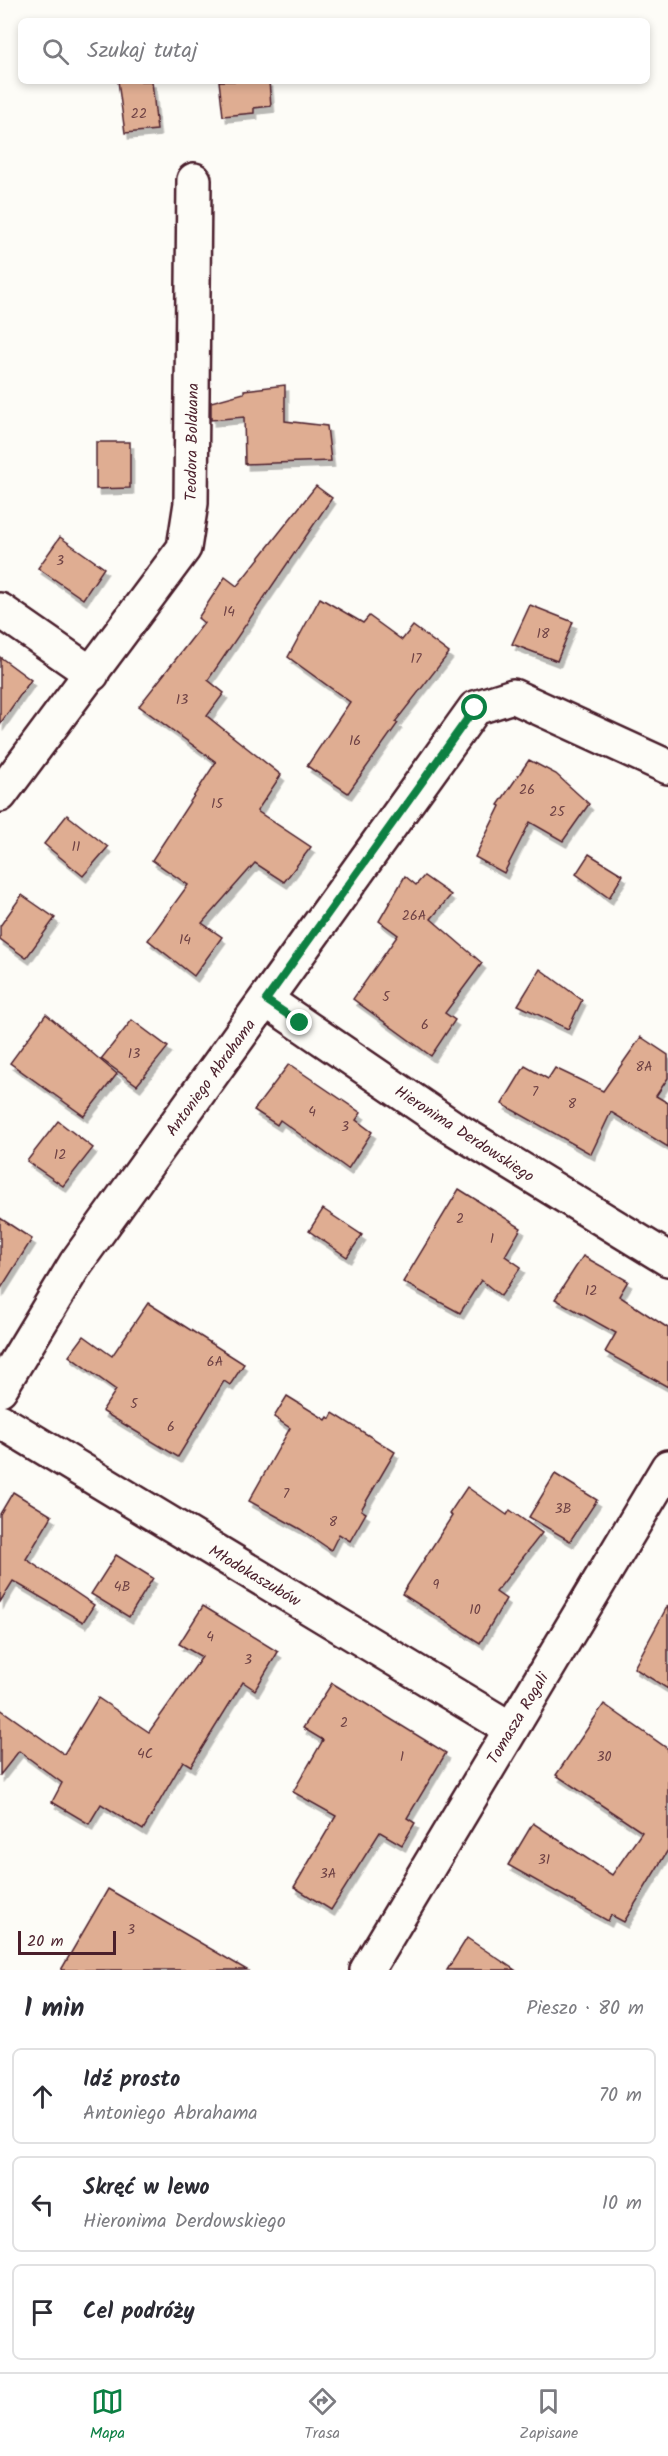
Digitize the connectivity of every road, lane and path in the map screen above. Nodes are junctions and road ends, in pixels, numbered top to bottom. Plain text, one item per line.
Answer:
1 (194, 180) dead end
2 (0, 610) edge
3 (92, 674) junction
4 (668, 767) edge
5 (0, 795) edge
6 (266, 1000) junction
7 (668, 1259) edge
8 (0, 1389) edge
9 (0, 1420) edge
10 (668, 1467) edge
11 (511, 1729) junction
12 (367, 1970) edge

1 - 3 street, Teodora Bolduana
2 - 3 street
3 - 5 street, Teodora Bolduana
4 - 6 street, Antoniego Abrahama
6 - 7 street, Hieronima Derdowskiego
6 - 8 street, Antoniego Abrahama
9 - 11 street, Młodokaszubów
10 - 11 street, Tomasza Rogali
11 - 12 street, Tomasza Rogali

